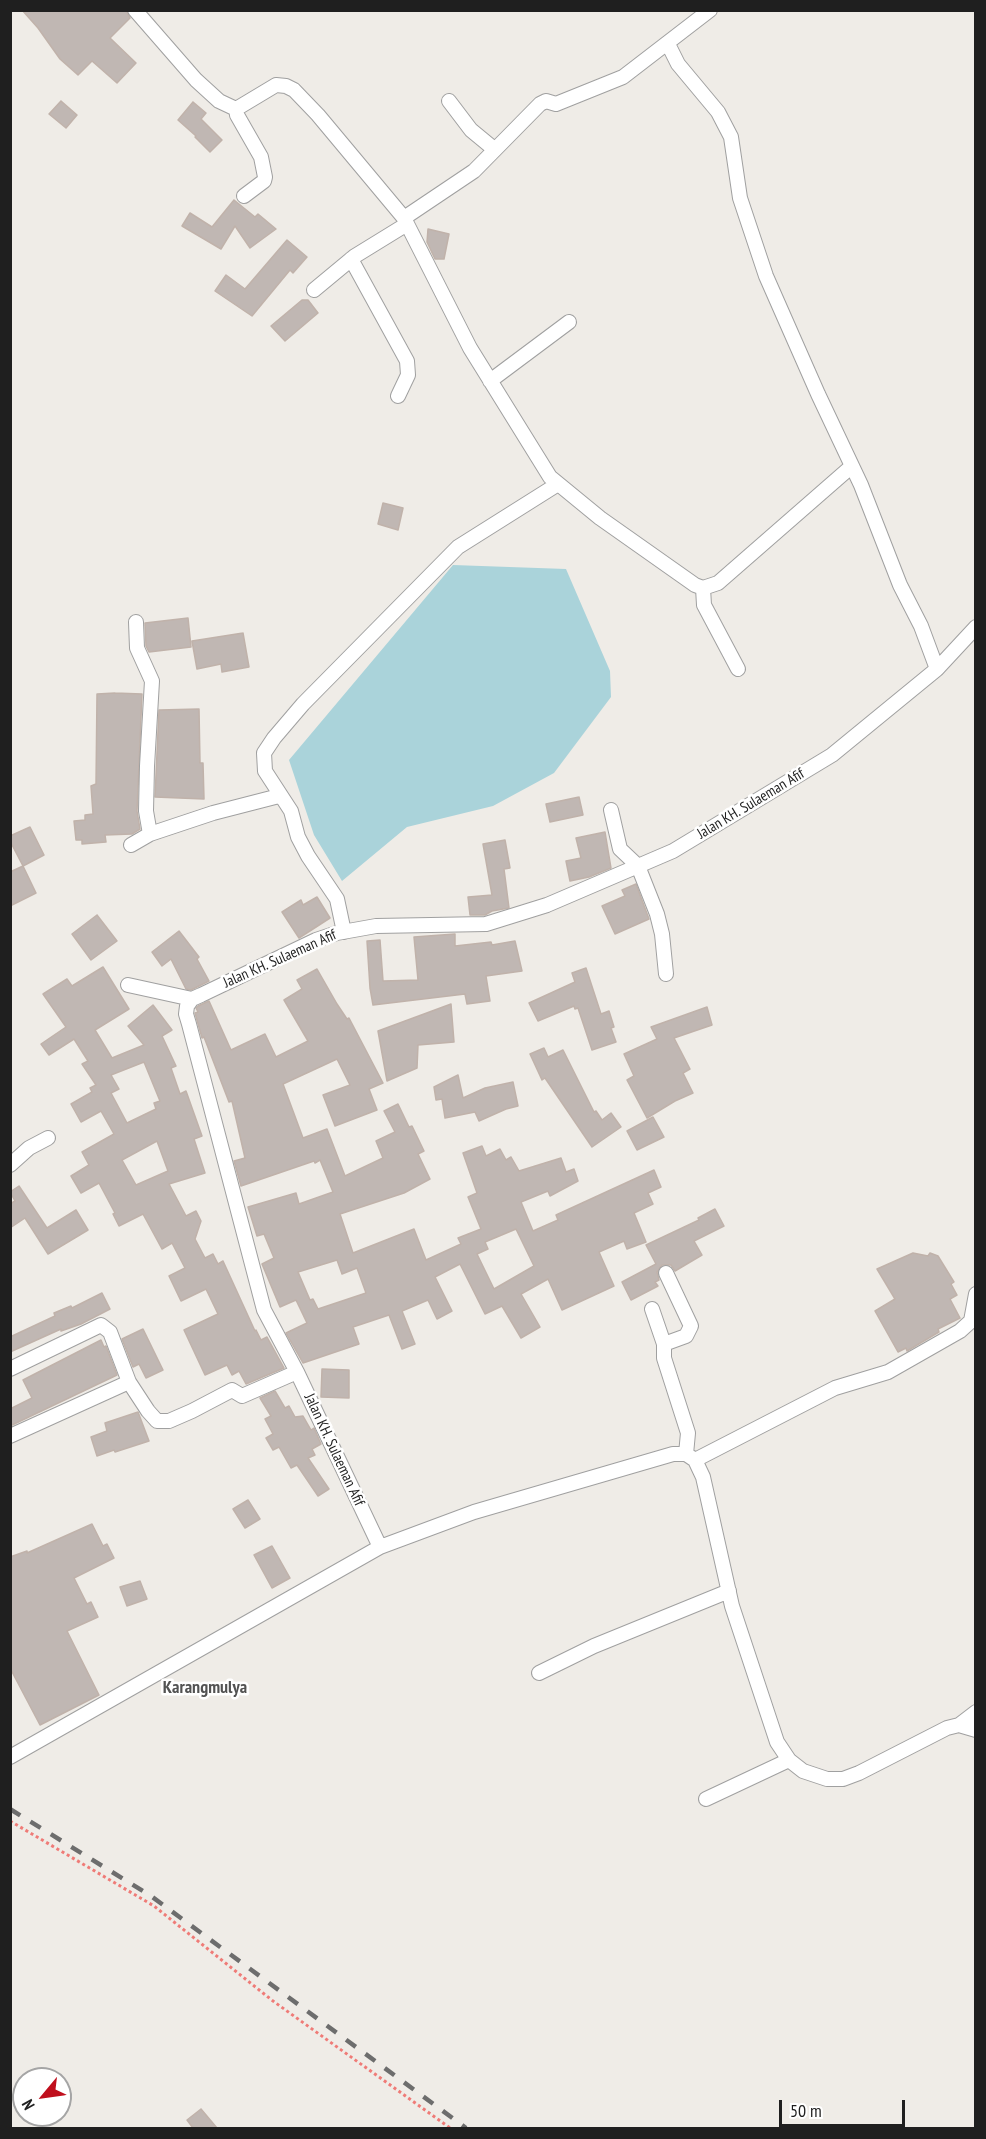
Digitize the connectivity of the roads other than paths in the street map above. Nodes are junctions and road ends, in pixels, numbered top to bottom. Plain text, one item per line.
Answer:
1 (135, 10) edge
2 (710, 10) edge
3 (668, 44) junction
4 (449, 101) dead end
5 (236, 109) junction
6 (494, 149) junction
7 (244, 196) dead end
8 (405, 221) junction
9 (351, 259) junction
10 (314, 290) dead end
11 (569, 322) dead end
12 (490, 381) junction
13 (398, 396) dead end
14 (852, 466) junction
15 (558, 484) junction
16 (703, 588) junction
17 (136, 622) dead end
18 (975, 627) edge
19 (738, 669) dead end
20 (937, 669) junction
21 (279, 796) junction
22 (611, 810) dead end
23 (150, 834) junction
24 (131, 845) dead end
25 (638, 866) junction
26 (344, 932) junction
27 (666, 974) dead end
28 (128, 985) dead end
29 (192, 999) junction
30 (48, 1138) dead end
31 (10, 1165) edge
32 (666, 1273) dead end
33 (975, 1294) edge
34 (652, 1309) dead end
35 (664, 1344) junction
36 (10, 1369) edge
37 (297, 1372) junction
38 (129, 1382) junction
39 (10, 1436) edge
40 (691, 1457) junction
41 (380, 1547) junction
42 (729, 1591) junction
43 (539, 1673) dead end
44 (975, 1712) edge
45 (959, 1725) junction
46 (975, 1730) edge
47 (10, 1757) edge
48 (789, 1760) junction
49 (706, 1799) dead end

1 - 5 street
2 - 3 street
3 - 6 street
3 - 14 street
4 - 6 street
5 - 7 street
5 - 8 street
6 - 8 street
8 - 9 street
8 - 12 street
9 - 10 street
9 - 13 street
11 - 12 street
12 - 15 street
14 - 16 street
14 - 20 street
15 - 16 street
15 - 21 street
16 - 19 street
17 - 23 street
18 - 20 street, Jalan KH. Sulaeman Afif
20 - 25 street, Jalan KH. Sulaeman Afif
21 - 23 street
21 - 26 street
22 - 25 street
23 - 24 street
25 - 26 street, Jalan KH. Sulaeman Afif
25 - 27 street
26 - 29 street, Jalan KH. Sulaeman Afif
28 - 29 street
29 - 37 street, Jalan KH. Sulaeman Afif
30 - 31 street
32 - 35 street
33 - 40 street
34 - 35 street
35 - 40 street
36 - 38 street
37 - 38 street
37 - 41 street, Jalan KH. Sulaeman Afif
38 - 39 street
40 - 41 street
40 - 42 street
41 - 47 street
42 - 43 street
42 - 48 street
44 - 45 street
45 - 46 street
45 - 48 street
48 - 49 street

